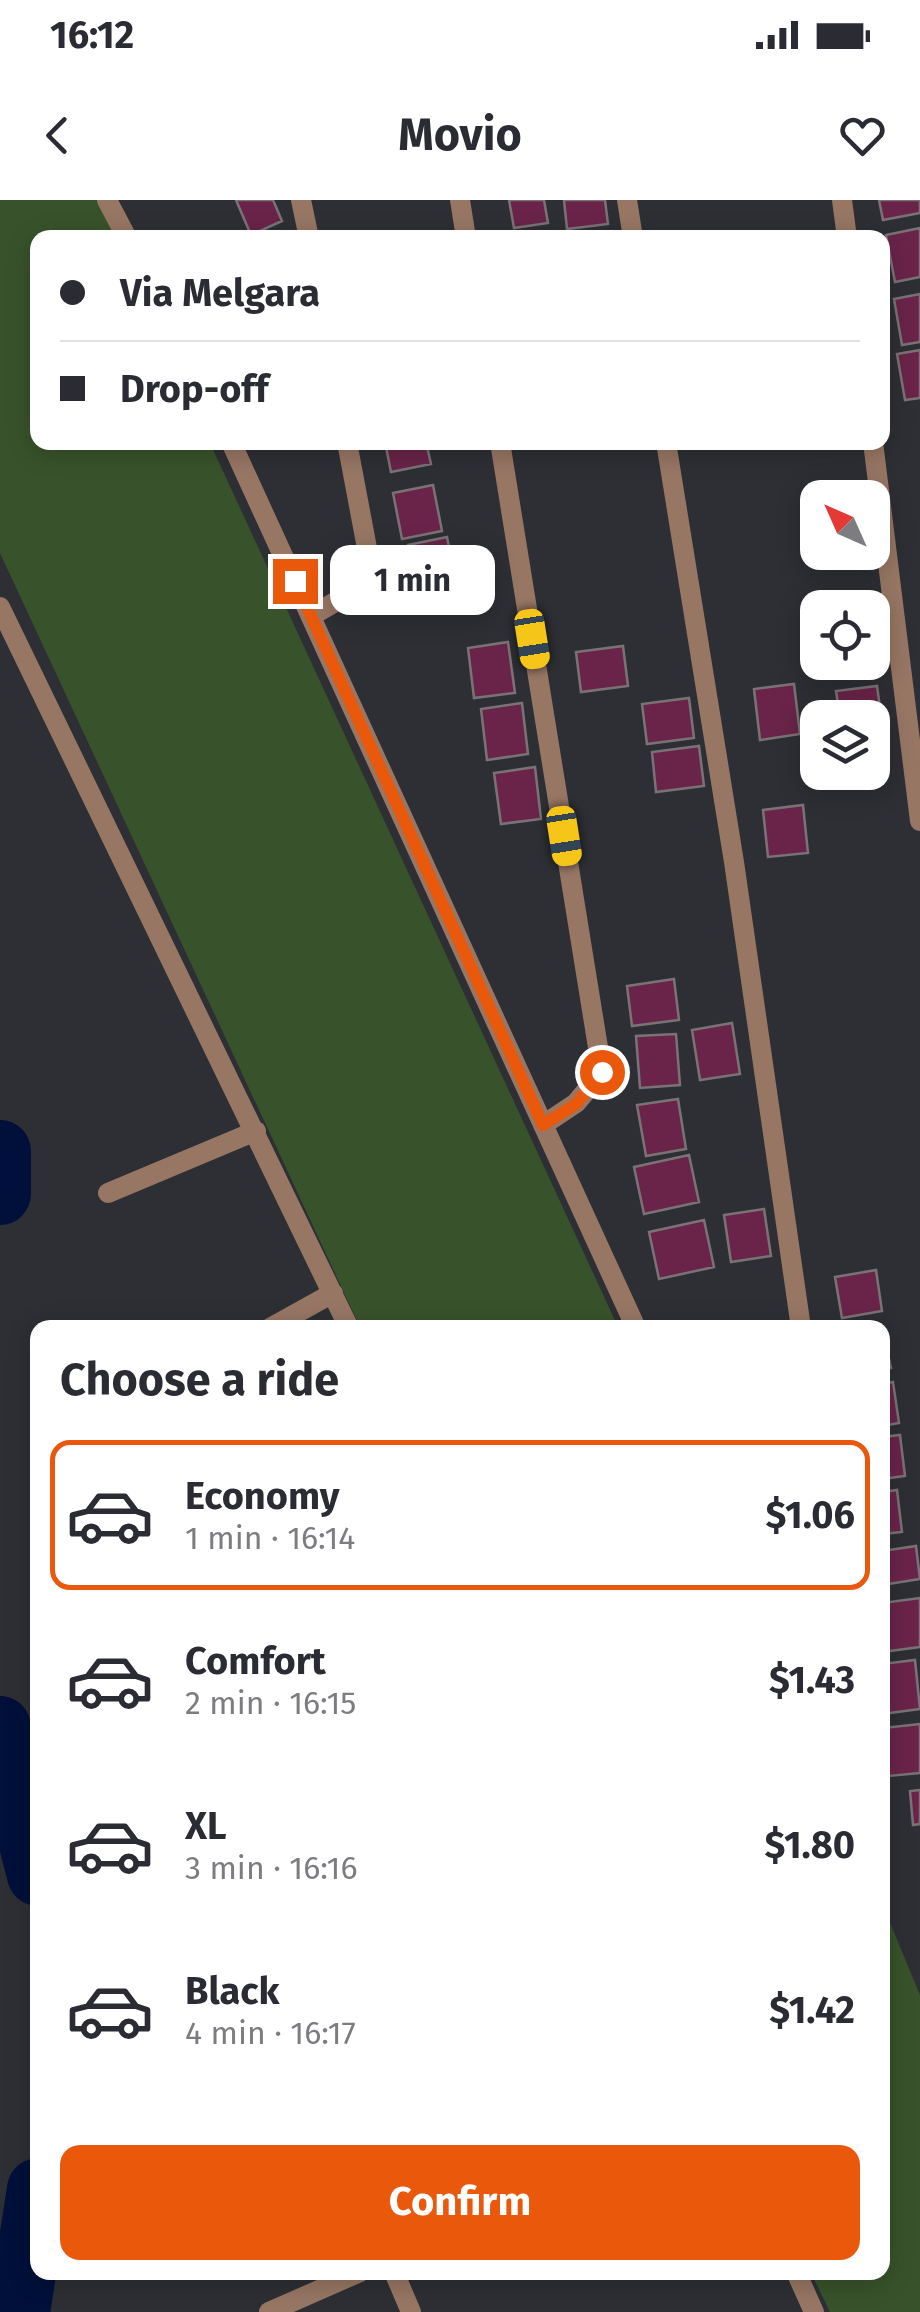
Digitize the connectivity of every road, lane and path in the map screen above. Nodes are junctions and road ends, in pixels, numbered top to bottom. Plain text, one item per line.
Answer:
1 (107, 200) edge
2 (302, 200) edge
3 (460, 200) edge
4 (627, 200) edge
5 (842, 200) edge
6 (123, 230) edge
7 (307, 230) edge
8 (465, 230) edge
9 (632, 230) edge
10 (846, 230) edge
11 (235, 450) edge
12 (349, 450) edge
13 (501, 450) edge
14 (667, 450) edge
15 (873, 450) edge
16 (0, 607) edge
17 (311, 616) junction
18 (920, 821) edge
19 (543, 1125) junction
20 (256, 1131) junction
21 (108, 1193) dead end
22 (333, 1294) junction
23 (285, 1320) edge
24 (345, 1320) edge
25 (632, 1320) edge
26 (801, 1320) edge
27 (342, 2280) edge
28 (397, 2280) edge
29 (800, 2280) edge
30 (270, 2312) edge
31 (411, 2312) edge
32 (814, 2312) edge

1 - 6 street
2 - 7 street
3 - 8 street
4 - 9 street
5 - 10 street
11 - 17 street
12 - 17 street
13 - 19 street
14 - 26 street
15 - 18 street
16 - 20 street
17 - 19 street
19 - 25 street
20 - 21 street
20 - 22 street
22 - 23 street
22 - 24 street
27 - 30 street
28 - 31 street
29 - 32 street

